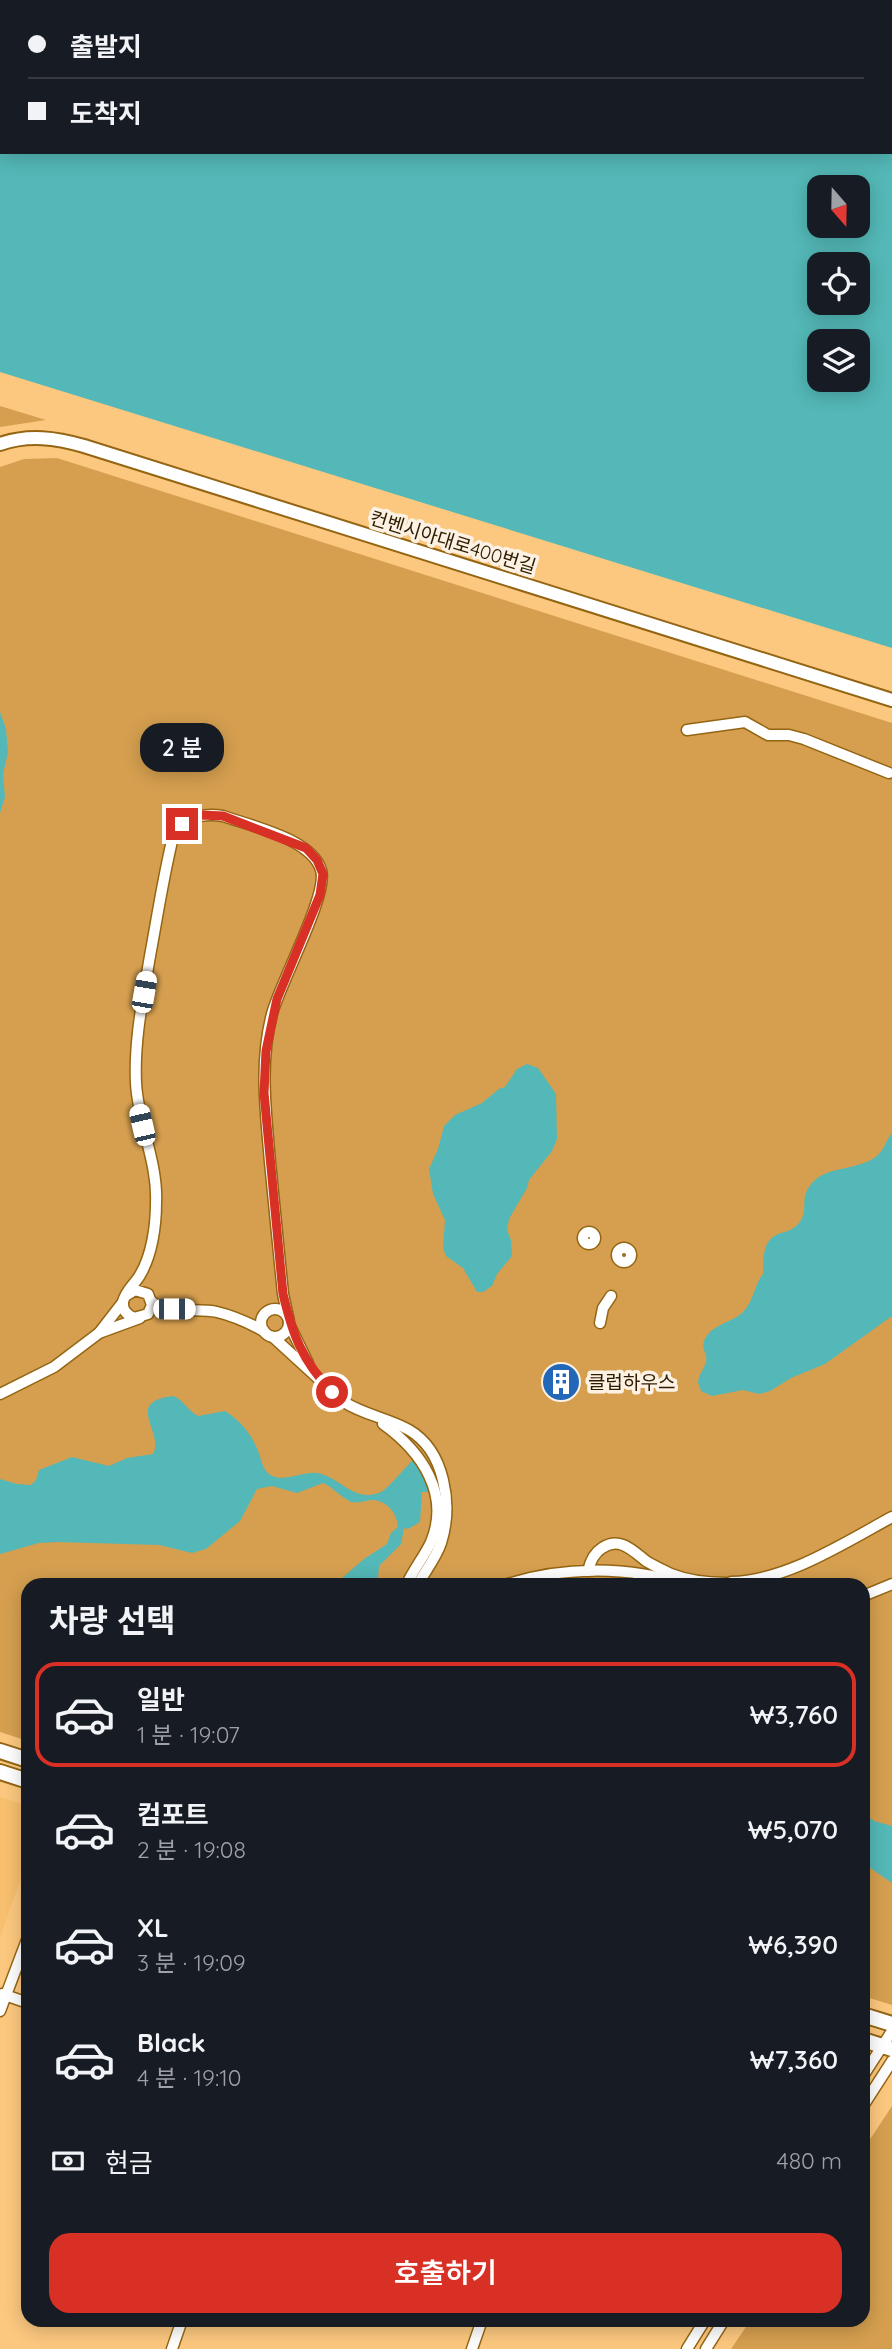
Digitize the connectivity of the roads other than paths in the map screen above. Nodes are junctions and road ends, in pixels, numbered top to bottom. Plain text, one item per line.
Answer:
1 (0, 444) edge
2 (892, 700) edge
3 (687, 730) dead end
4 (889, 773) dead end
5 (139, 1277) junction
6 (145, 1292) junction
7 (283, 1294) junction
8 (611, 1296) dead end
9 (125, 1298) junction
10 (151, 1301) junction
11 (174, 1309) junction
12 (273, 1309) junction
13 (142, 1317) junction
14 (262, 1318) junction
15 (289, 1320) junction
16 (248, 1322) junction
17 (600, 1323) dead end
18 (99, 1333) junction
19 (268, 1334) junction
20 (312, 1370) junction
21 (0, 1394) edge
22 (371, 1416) junction
23 (427, 1448) junction
24 (416, 1452) junction
25 (438, 1482) junction
26 (892, 1517) edge
27 (588, 1571) junction
28 (410, 1578) edge
29 (422, 1578) edge
30 (532, 1578) edge
31 (660, 1578) edge
32 (686, 1578) edge
33 (765, 1578) edge
34 (892, 1584) edge
35 (870, 1593) edge
36 (0, 1751) edge
37 (21, 1758) edge
38 (0, 1772) edge
39 (21, 1779) edge
40 (21, 1953) edge
41 (3, 1994) edge
42 (21, 2000) edge
43 (0, 2011) edge
44 (870, 2017) edge
45 (892, 2024) edge
46 (892, 2031) edge
47 (870, 2042) edge
48 (887, 2048) edge
49 (892, 2061) edge
50 (870, 2068) edge
51 (870, 2095) edge
52 (180, 2327) edge
53 (480, 2327) edge
54 (701, 2327) edge
55 (720, 2327) edge
56 (172, 2349) edge
57 (472, 2349) edge
58 (687, 2349) edge
59 (706, 2349) edge

1 - 2 street, 컨벤시아대로400번길
3 - 4 street
5 - 6 street
5 - 7 street
5 - 9 street
6 - 9 street
6 - 10 street
7 - 12 street
7 - 15 street
8 - 17 street
9 - 13 street
9 - 18 street
10 - 11 street
10 - 13 street
11 - 13 street
11 - 16 street
12 - 14 street
12 - 15 street
13 - 18 street
14 - 16 street
14 - 19 street
15 - 19 street
15 - 20 street
16 - 19 street
18 - 21 street
19 - 20 street
20 - 22 street
22 - 23 street
22 - 24 street
23 - 24 street
23 - 25 street
24 - 25 street
25 - 28 street
25 - 29 street
26 - 33 street
27 - 30 street
27 - 31 street
27 - 32 street
34 - 35 street
36 - 37 main road
38 - 39 main road
40 - 41 street
41 - 42 street
41 - 43 street
44 - 45 main road
46 - 48 street
47 - 48 main road
48 - 50 street
49 - 51 street
52 - 56 street
53 - 57 street
54 - 58 street
55 - 59 street

